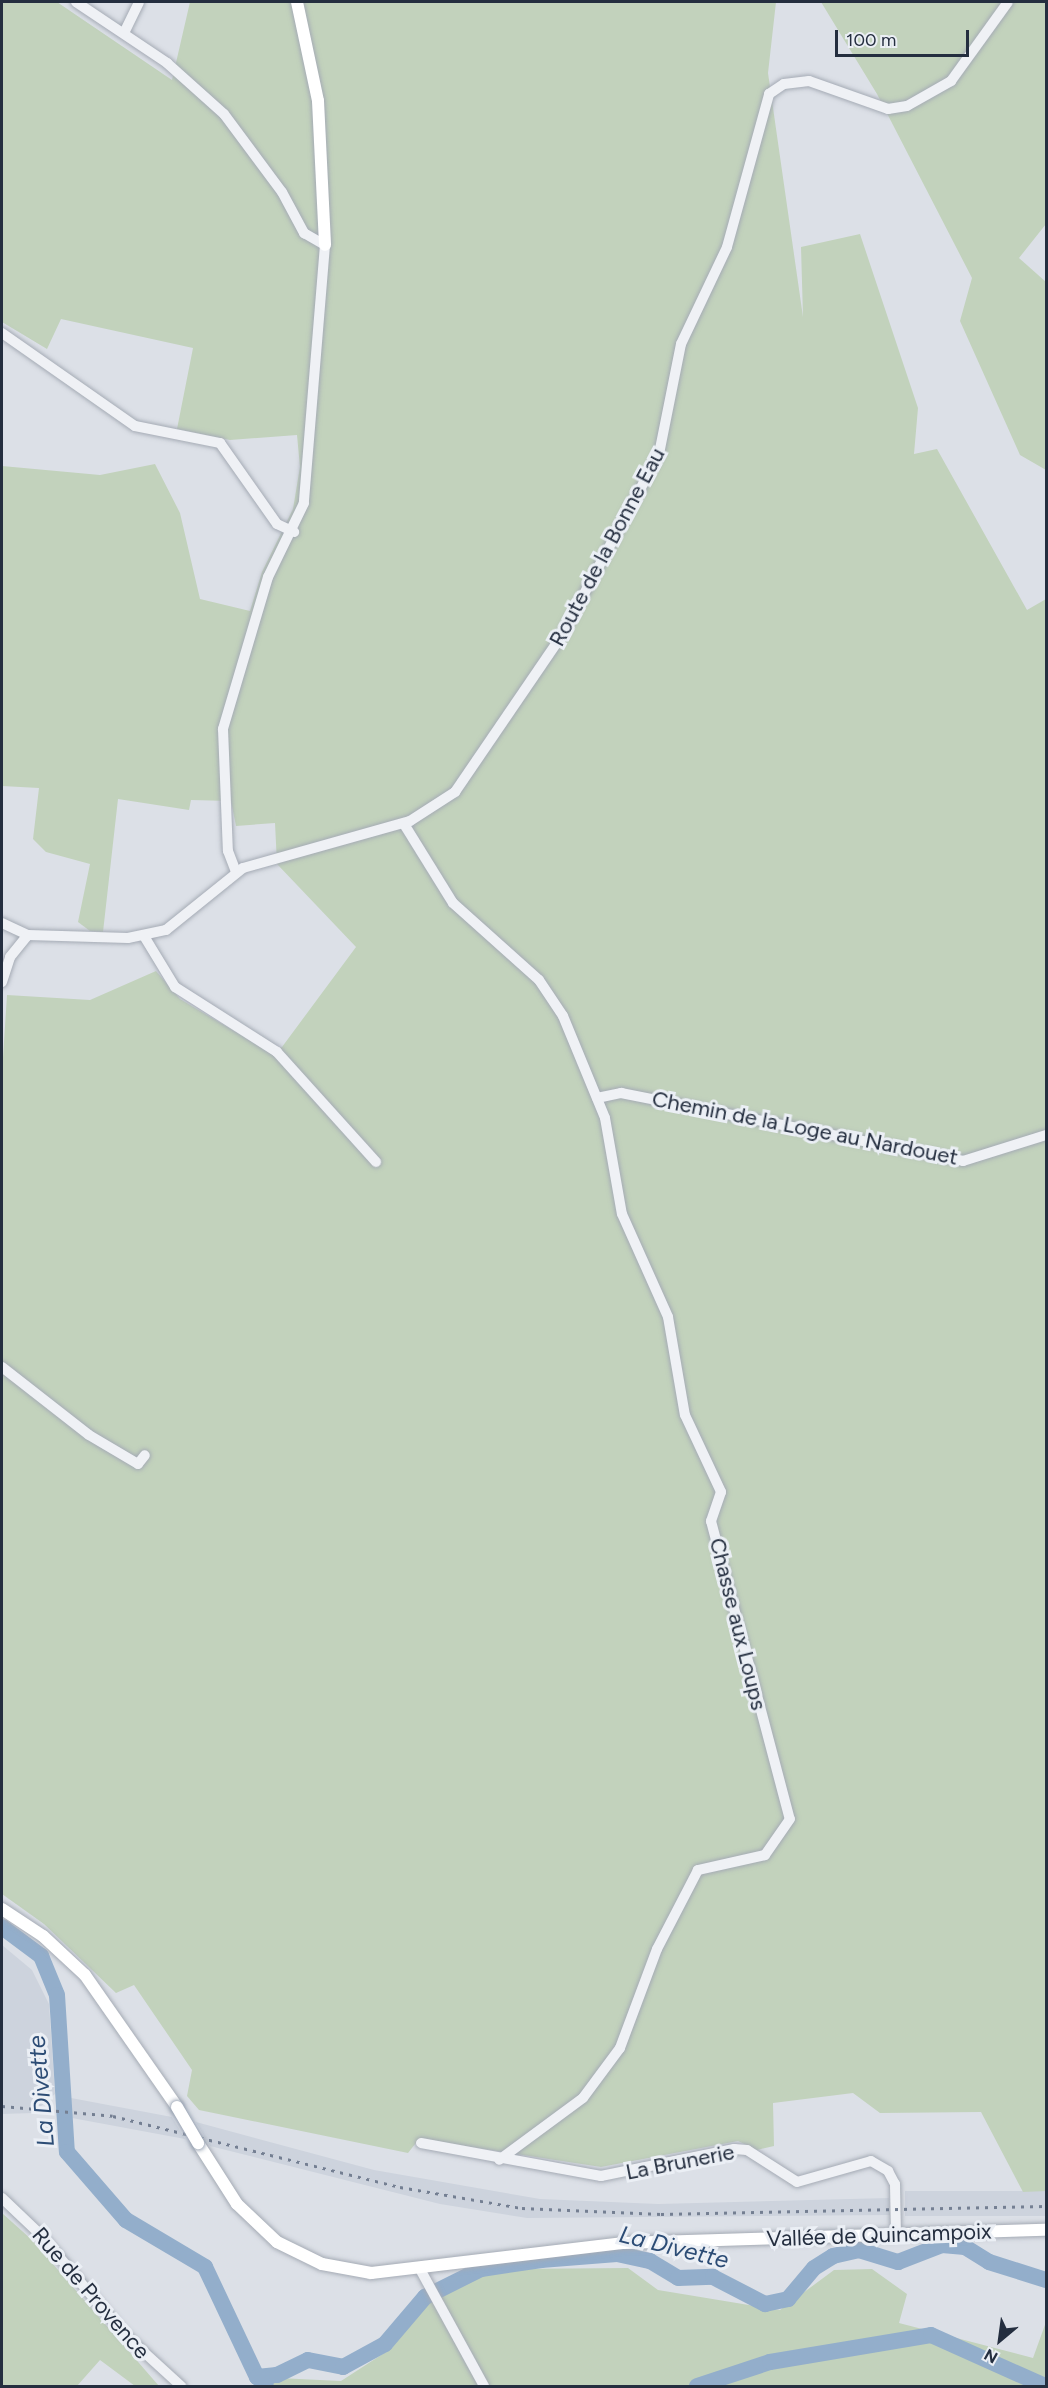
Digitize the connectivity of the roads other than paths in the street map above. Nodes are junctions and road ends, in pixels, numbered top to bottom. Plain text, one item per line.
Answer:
1 (76, 2) edge
2 (139, 2) edge
3 (297, 2) edge
4 (1008, 2) edge
5 (124, 33) junction
6 (325, 245) junction
7 (2, 333) edge
8 (294, 532) junction
9 (404, 824) junction
10 (236, 872) junction
11 (2, 923) edge
12 (28, 935) junction
13 (144, 936) junction
14 (2, 982) edge
15 (597, 1098) junction
16 (1047, 1135) edge
17 (376, 1162) dead end
18 (2, 1367) edge
19 (145, 1455) dead end
20 (2, 1909) edge
21 (421, 2143) dead end
22 (499, 2160) junction
23 (2, 2198) edge
24 (1047, 2230) edge
25 (896, 2234) junction
26 (420, 2269) junction
27 (181, 2386) edge
28 (484, 2386) edge

1 - 5 street
2 - 5 street
3 - 6 main road
4 - 9 street, Route de la Bonne Eau
5 - 6 street
6 - 8 street
7 - 8 street
8 - 10 street
9 - 10 street, Route de la Bonne Eau
9 - 15 street, Chasse aux Loups
10 - 13 street
11 - 12 street
12 - 13 street
12 - 14 street
13 - 17 street
15 - 16 street, Chemin de la Loge au Nardouet
15 - 22 street, Chasse aux Loups
18 - 19 street
20 - 26 main road, Vallée de Quincampoix, bridge
21 - 22 street, La Brunerie
22 - 25 street, La Brunerie
23 - 27 street, Rue de Provence
24 - 25 main road, Vallée de Quincampoix
25 - 26 main road, Vallée de Quincampoix
26 - 28 street

